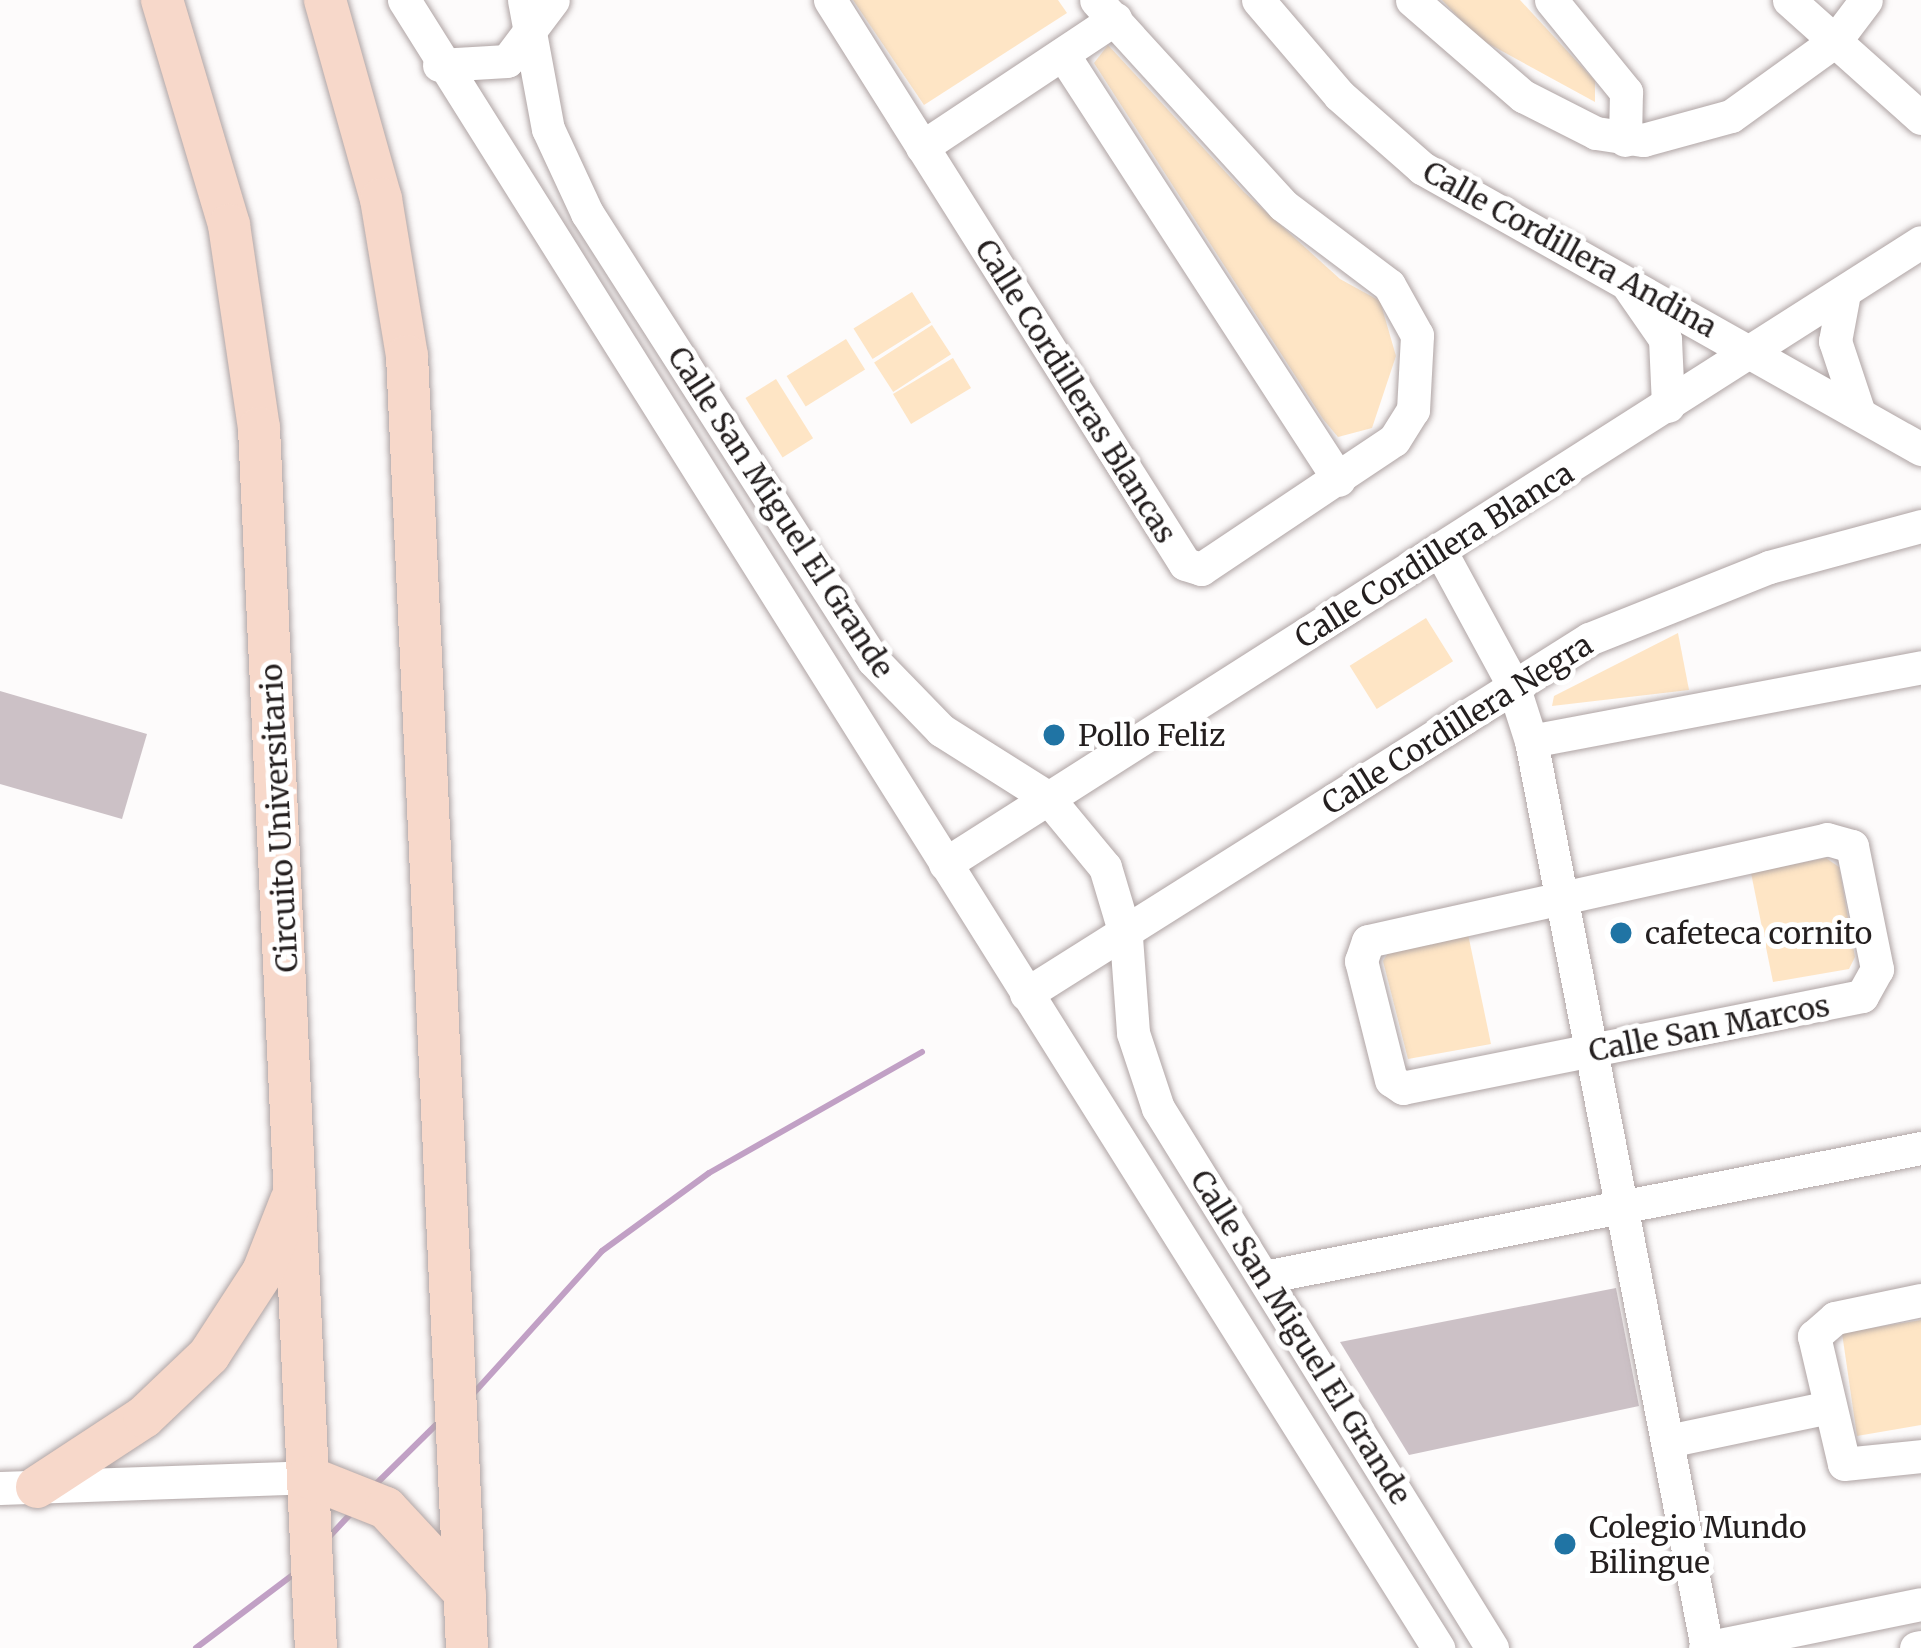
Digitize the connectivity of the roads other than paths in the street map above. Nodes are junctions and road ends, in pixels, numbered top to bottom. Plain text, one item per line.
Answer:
1 (162, 0) edge
2 (325, 0) edge
3 (524, 0) edge
4 (553, 0) edge
5 (830, 0) edge
6 (1258, 0) edge
7 (1412, 0) edge
8 (1551, 0) edge
9 (1790, 0) edge
10 (1866, 0) edge
11 (408, 2) edge
12 (1106, 9) edge
13 (530, 38) junction
14 (1835, 41) junction
15 (1064, 56) junction
16 (439, 64) junction
17 (1921, 118) edge
18 (1625, 140) junction
19 (922, 147) junction
20 (1921, 242) edge
21 (1625, 281) junction
22 (1844, 292) junction
23 (1754, 352) junction
24 (1668, 406) junction
25 (1859, 413) junction
26 (1921, 449) edge
27 (1339, 480) junction
28 (1921, 526) edge
29 (1442, 554) junction
30 (1921, 667) edge
31 (1513, 685) junction
32 (1531, 741) junction
33 (1047, 797) junction
34 (945, 864) junction
35 (1562, 895) junction
36 (1126, 937) junction
37 (1026, 994) junction
38 (1596, 1050) junction
39 (1921, 1148) edge
40 (298, 1182) junction
41 (1624, 1209) junction
42 (1264, 1277) junction
43 (1921, 1300) edge
44 (1825, 1408) junction
45 (1668, 1441) junction
46 (1921, 1456) edge
47 (308, 1477) junction
48 (18, 1487) edge
49 (312, 1569) junction
50 (1921, 1604) edge
51 (463, 1631) edge
52 (316, 1648) edge
53 (347, 1648) edge
54 (1438, 1648) edge
55 (1492, 1648) edge
56 (1706, 1648) edge

1 - 40 main road, Circuito Universitario
2 - 51 main road
3 - 13 street, Calle San Miguel El Grande
4 - 13 street
5 - 19 street, Calle Cordilleras Blancas
6 - 21 street, Calle Cordillera Andina
7 - 18 street
8 - 18 street
9 - 14 street
10 - 14 street
11 - 16 street, Calle San Miguel El Grande
12 - 15 street, Calle Cordilleras Blancas
12 - 27 street, Calle Cordilleras Blancas
13 - 16 street
13 - 33 street, Calle San Miguel El Grande
14 - 17 street
14 - 18 street
15 - 19 street, Calle Cordilleras Blancas
15 - 27 street
16 - 34 street, Calle San Miguel El Grande
19 - 27 street, Calle Cordilleras Blancas
20 - 22 street, Calle Cordillera Blanca
21 - 23 street, Calle Cordillera Andina
21 - 24 street
22 - 23 street, Calle Cordillera Blanca
22 - 25 street
23 - 24 street, Calle Cordillera Blanca
23 - 25 street, Calle Cordillera Andina
24 - 29 street, Calle Cordillera Blanca
25 - 26 street, Calle Cordillera Andina
28 - 31 street, Calle Cordillera Negra
29 - 31 street
29 - 33 street, Calle Cordillera Blanca
30 - 32 street
31 - 32 street
31 - 36 street, Calle Cordillera Negra
32 - 35 street
33 - 34 street, Calle Cordillera Blanca
33 - 36 street, Calle San Miguel El Grande
34 - 37 street, Calle San Miguel El Grande
35 - 38 street
35 - 38 street, Calle San Marcos
35 - 38 street, Calle San Marcos
36 - 37 street, Calle Cordillera Negra
36 - 42 street, Calle San Miguel El Grande
37 - 54 street, Calle San Miguel El Grande
38 - 41 street
39 - 41 street
40 - 47 main road, Circuito Universitario
40 - 48 main road
41 - 42 street
41 - 45 street
42 - 55 street, Calle San Miguel El Grande
43 - 44 street
44 - 45 street
44 - 46 street
45 - 56 street
47 - 48 street
47 - 49 main road, Circuito Universitario
47 - 51 main road
49 - 52 main road, Circuito Universitario
49 - 53 main road
50 - 56 street

